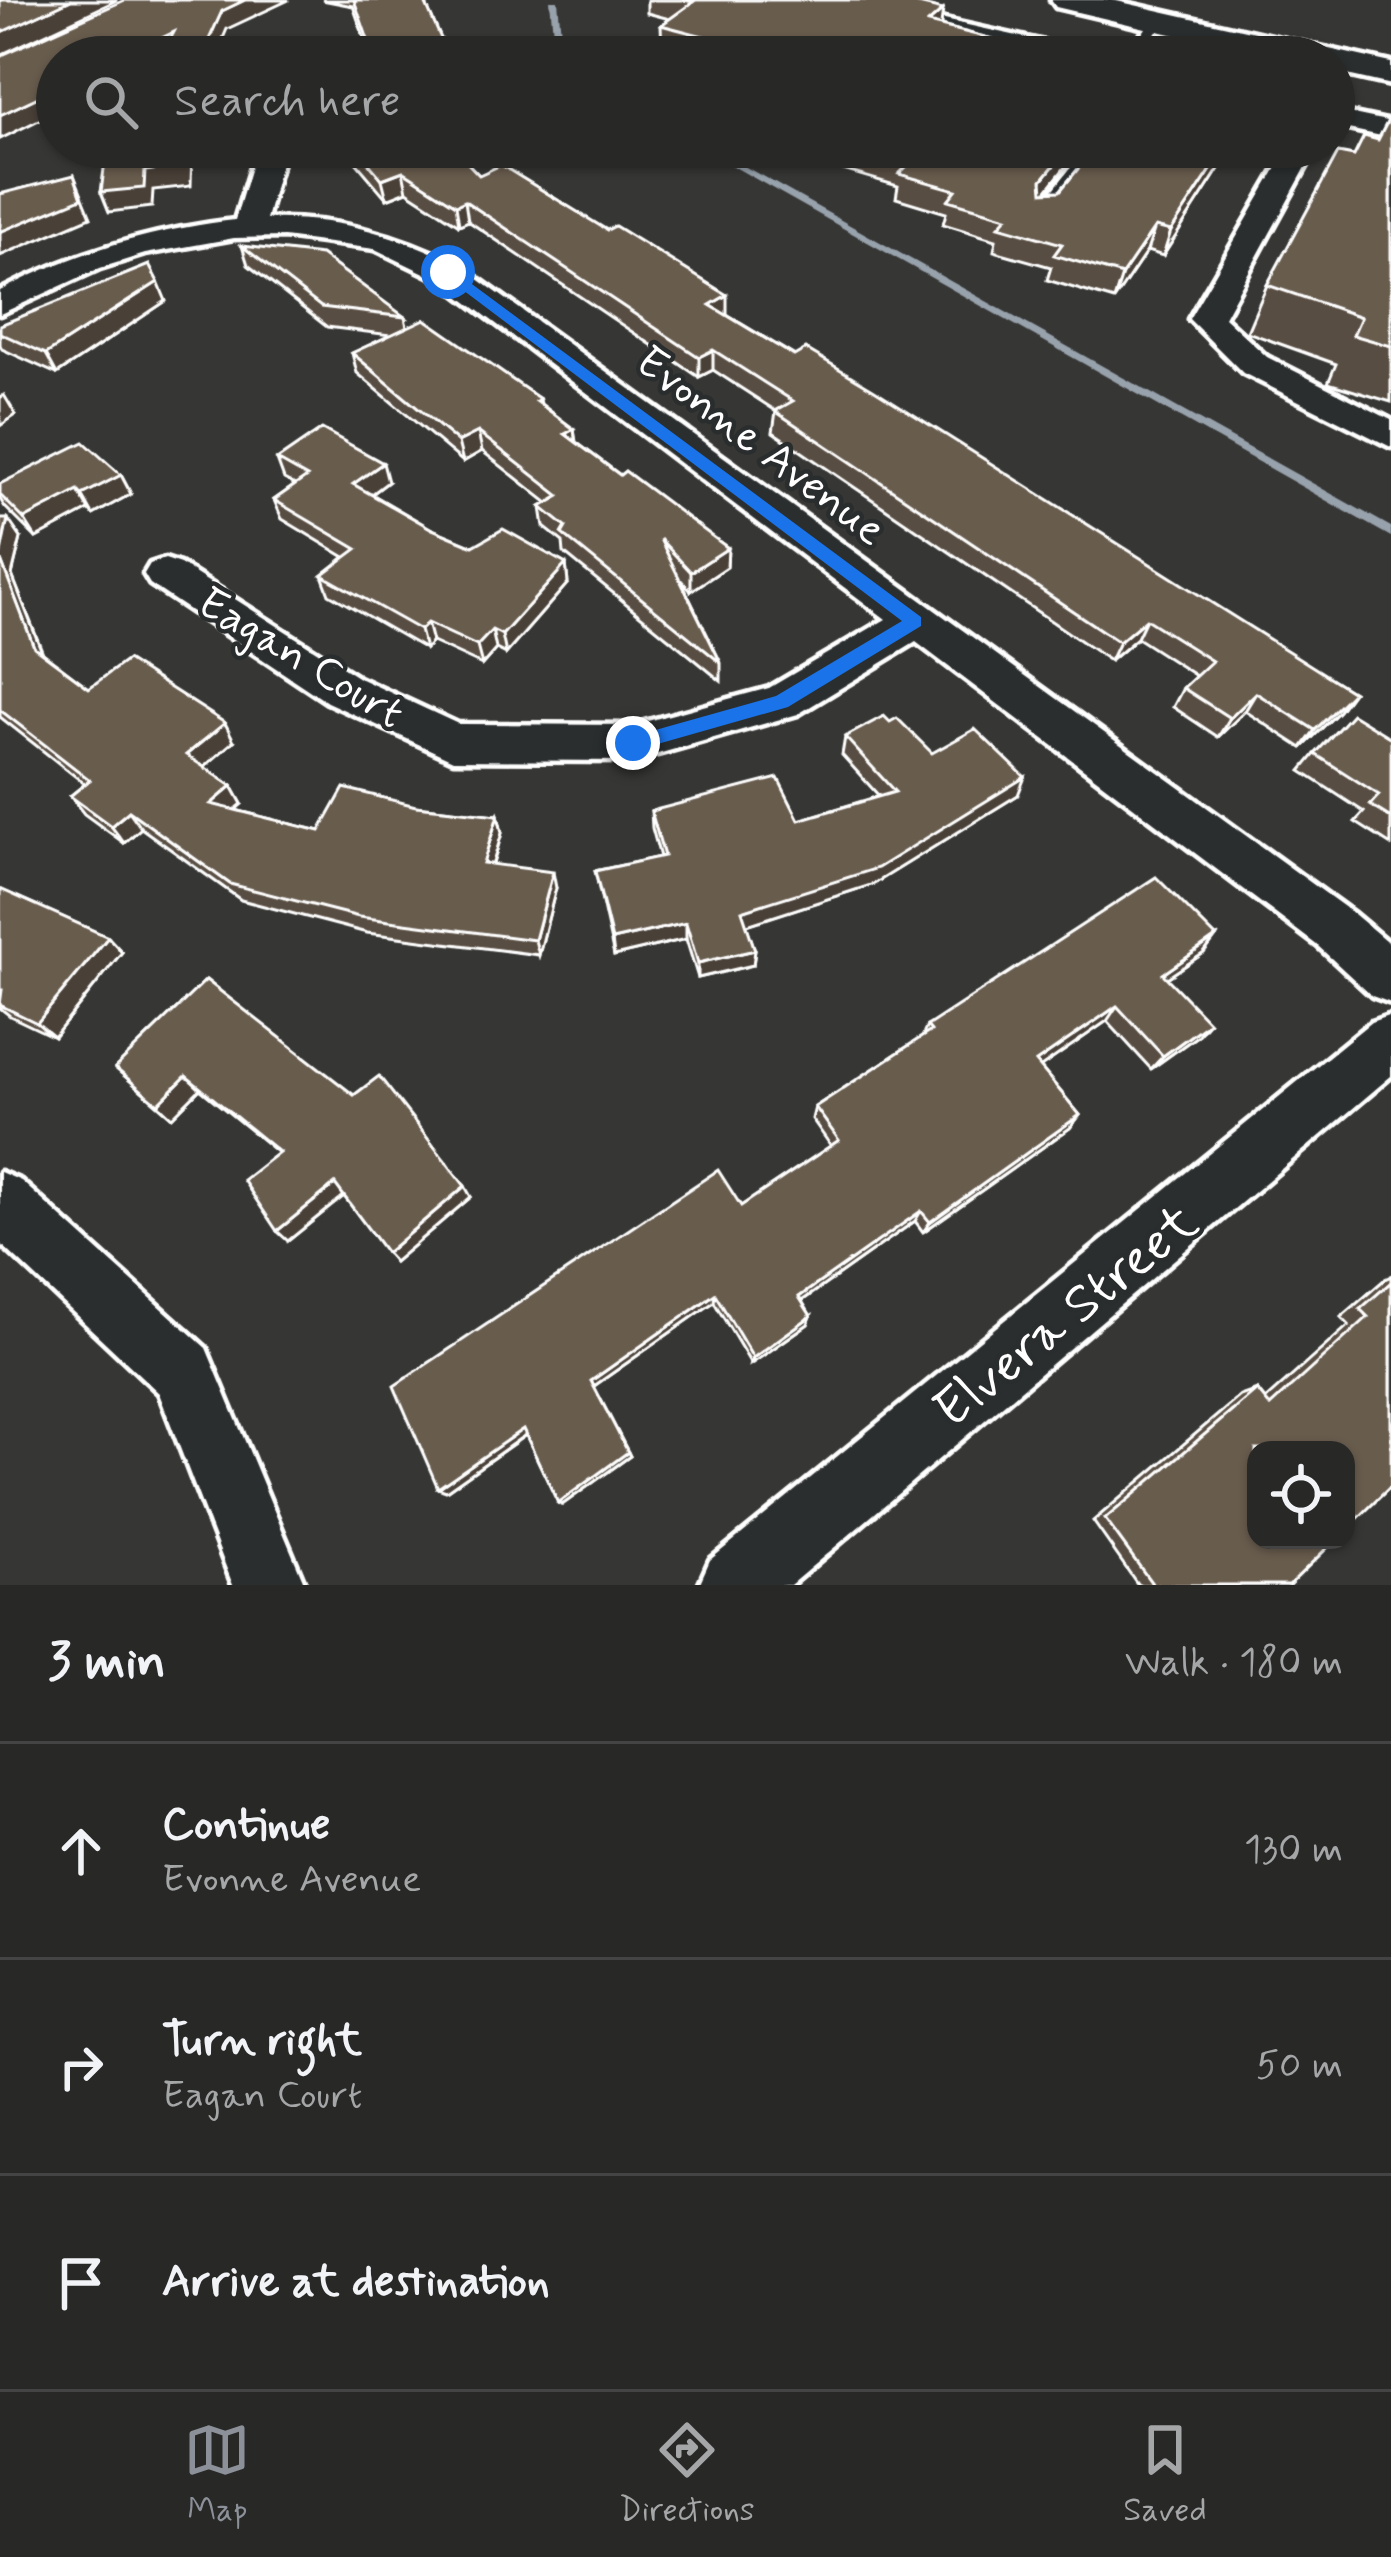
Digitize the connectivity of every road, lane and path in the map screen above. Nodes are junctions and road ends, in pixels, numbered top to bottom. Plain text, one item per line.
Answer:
1 (1067, 0) edge
2 (1122, 6) edge
3 (883, 10) edge
4 (1157, 21) junction
5 (987, 36) edge
6 (1147, 36) edge
7 (1223, 36) edge
8 (1355, 122) edge
9 (1391, 130) edge
10 (265, 168) edge
11 (1077, 168) edge
12 (1291, 168) edge
13 (1045, 209) edge
14 (249, 224) junction
15 (0, 304) edge
16 (1391, 435) edge
17 (165, 574) dead end
18 (915, 622) junction
19 (1391, 979) edge
20 (1391, 1041) edge
21 (0, 1202) edge
22 (269, 1585) edge
23 (735, 1585) edge

1 - 2 street
2 - 4 street
3 - 5 lane
4 - 6 lane
4 - 7 street
8 - 9 street
10 - 14 street
11 - 13 lane
12 - 16 street
14 - 15 street, Evonne Avenue
14 - 18 street, Evonne Avenue
17 - 18 street, Eagan Court
18 - 19 street, Evonne Avenue
20 - 23 street, Elvera Street
21 - 22 street

